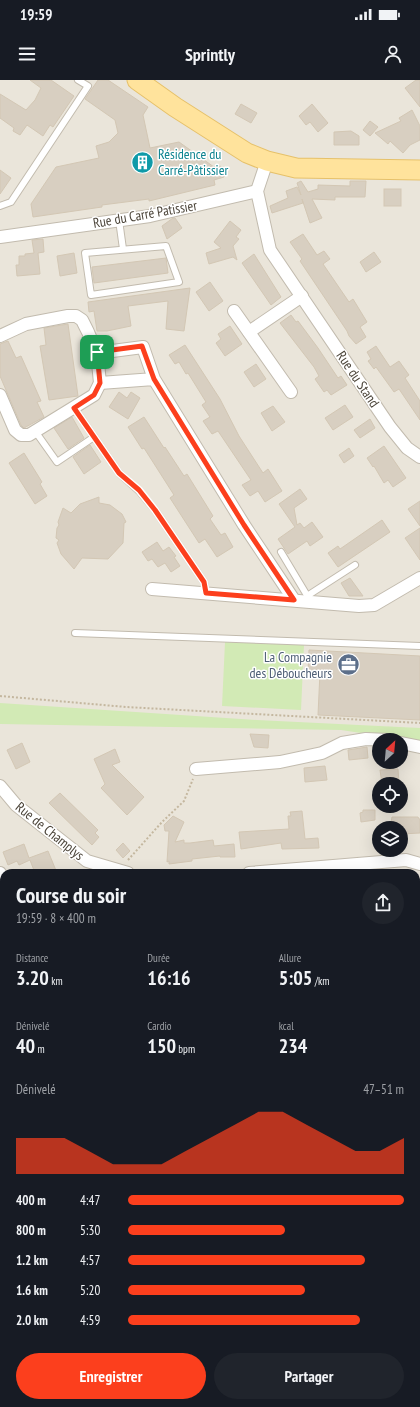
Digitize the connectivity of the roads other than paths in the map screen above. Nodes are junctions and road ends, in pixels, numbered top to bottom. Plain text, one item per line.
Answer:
1 (78, 80) edge
2 (137, 80) edge
3 (267, 161) junction
4 (420, 170) edge
5 (258, 191) junction
6 (0, 206) edge
7 (119, 220) junction
8 (0, 237) edge
9 (123, 249) junction
10 (302, 296) junction
11 (234, 311) dead end
12 (249, 332) junction
13 (0, 336) edge
14 (97, 352) junction
15 (154, 379) junction
16 (100, 383) junction
17 (290, 392) dead end
18 (0, 395) edge
19 (74, 408) junction
20 (35, 431) junction
21 (94, 437) junction
22 (420, 457) edge
23 (281, 552) dead end
24 (355, 565) dead end
25 (420, 578) edge
26 (152, 589) dead end
27 (206, 593) junction
28 (309, 599) junction
29 (294, 600) junction
30 (75, 633) dead end
31 (420, 646) edge
32 (372, 739) edge
33 (408, 744) edge
34 (420, 747) edge
35 (196, 769) road end
36 (0, 786) edge
37 (420, 864) edge
38 (111, 869) edge
39 (297, 869) edge

1 - 6 lane
2 - 3 main road
3 - 4 main road
3 - 5 street
5 - 7 street, Rue du Carré Patissier
5 - 10 street, Rue du Stand
7 - 8 street, Rue du Carré Patissier
7 - 9 lane
9 - 9 lane
10 - 12 street
10 - 22 street, Rue du Stand
11 - 12 street
12 - 17 street
13 - 14 street
14 - 15 street
14 - 16 street
15 - 16 street
15 - 29 street
16 - 19 street
18 - 20 street
19 - 20 street
19 - 21 lane
20 - 21 lane
21 - 27 lane
23 - 28 lane
24 - 28 lane
25 - 28 street
26 - 27 street
27 - 29 street
28 - 29 street
30 - 31 lane
32 - 35 street
33 - 34 street
36 - 38 street, Rue de Champlys
37 - 39 street

